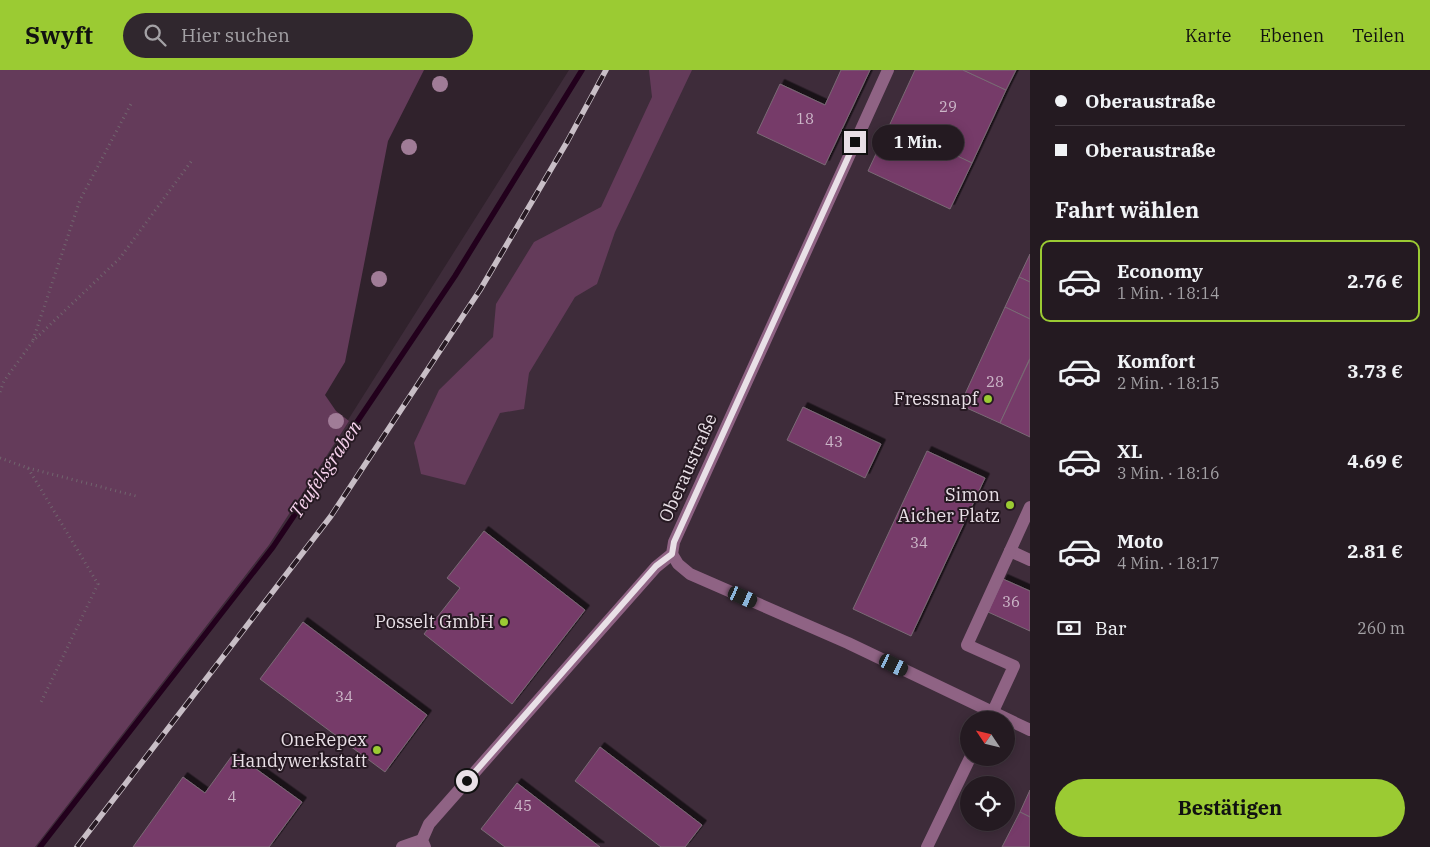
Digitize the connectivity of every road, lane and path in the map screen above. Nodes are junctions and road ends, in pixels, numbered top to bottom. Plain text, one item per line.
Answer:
1 (888, 70) edge
2 (132, 102) dead end
3 (193, 159) dead end
4 (33, 341) junction
5 (0, 392) edge
6 (0, 458) edge
7 (28, 468) junction
8 (136, 496) dead end
9 (1030, 507) edge
10 (1010, 551) junction
11 (672, 554) junction
12 (1030, 560) edge
13 (41, 702) dead end
14 (981, 711) edge
15 (993, 711) edge
16 (1015, 725) edge
17 (1030, 730) edge
18 (966, 766) edge
19 (424, 844) edge
20 (402, 847) edge
21 (926, 847) edge

1 - 11 street, Oberaustraße
2 - 4 path
3 - 4 path
4 - 5 path
6 - 7 path
7 - 8 path
7 - 13 path
9 - 10 street
10 - 12 street
10 - 15 street
11 - 14 street
11 - 19 street
16 - 17 street
18 - 21 street
19 - 20 street

